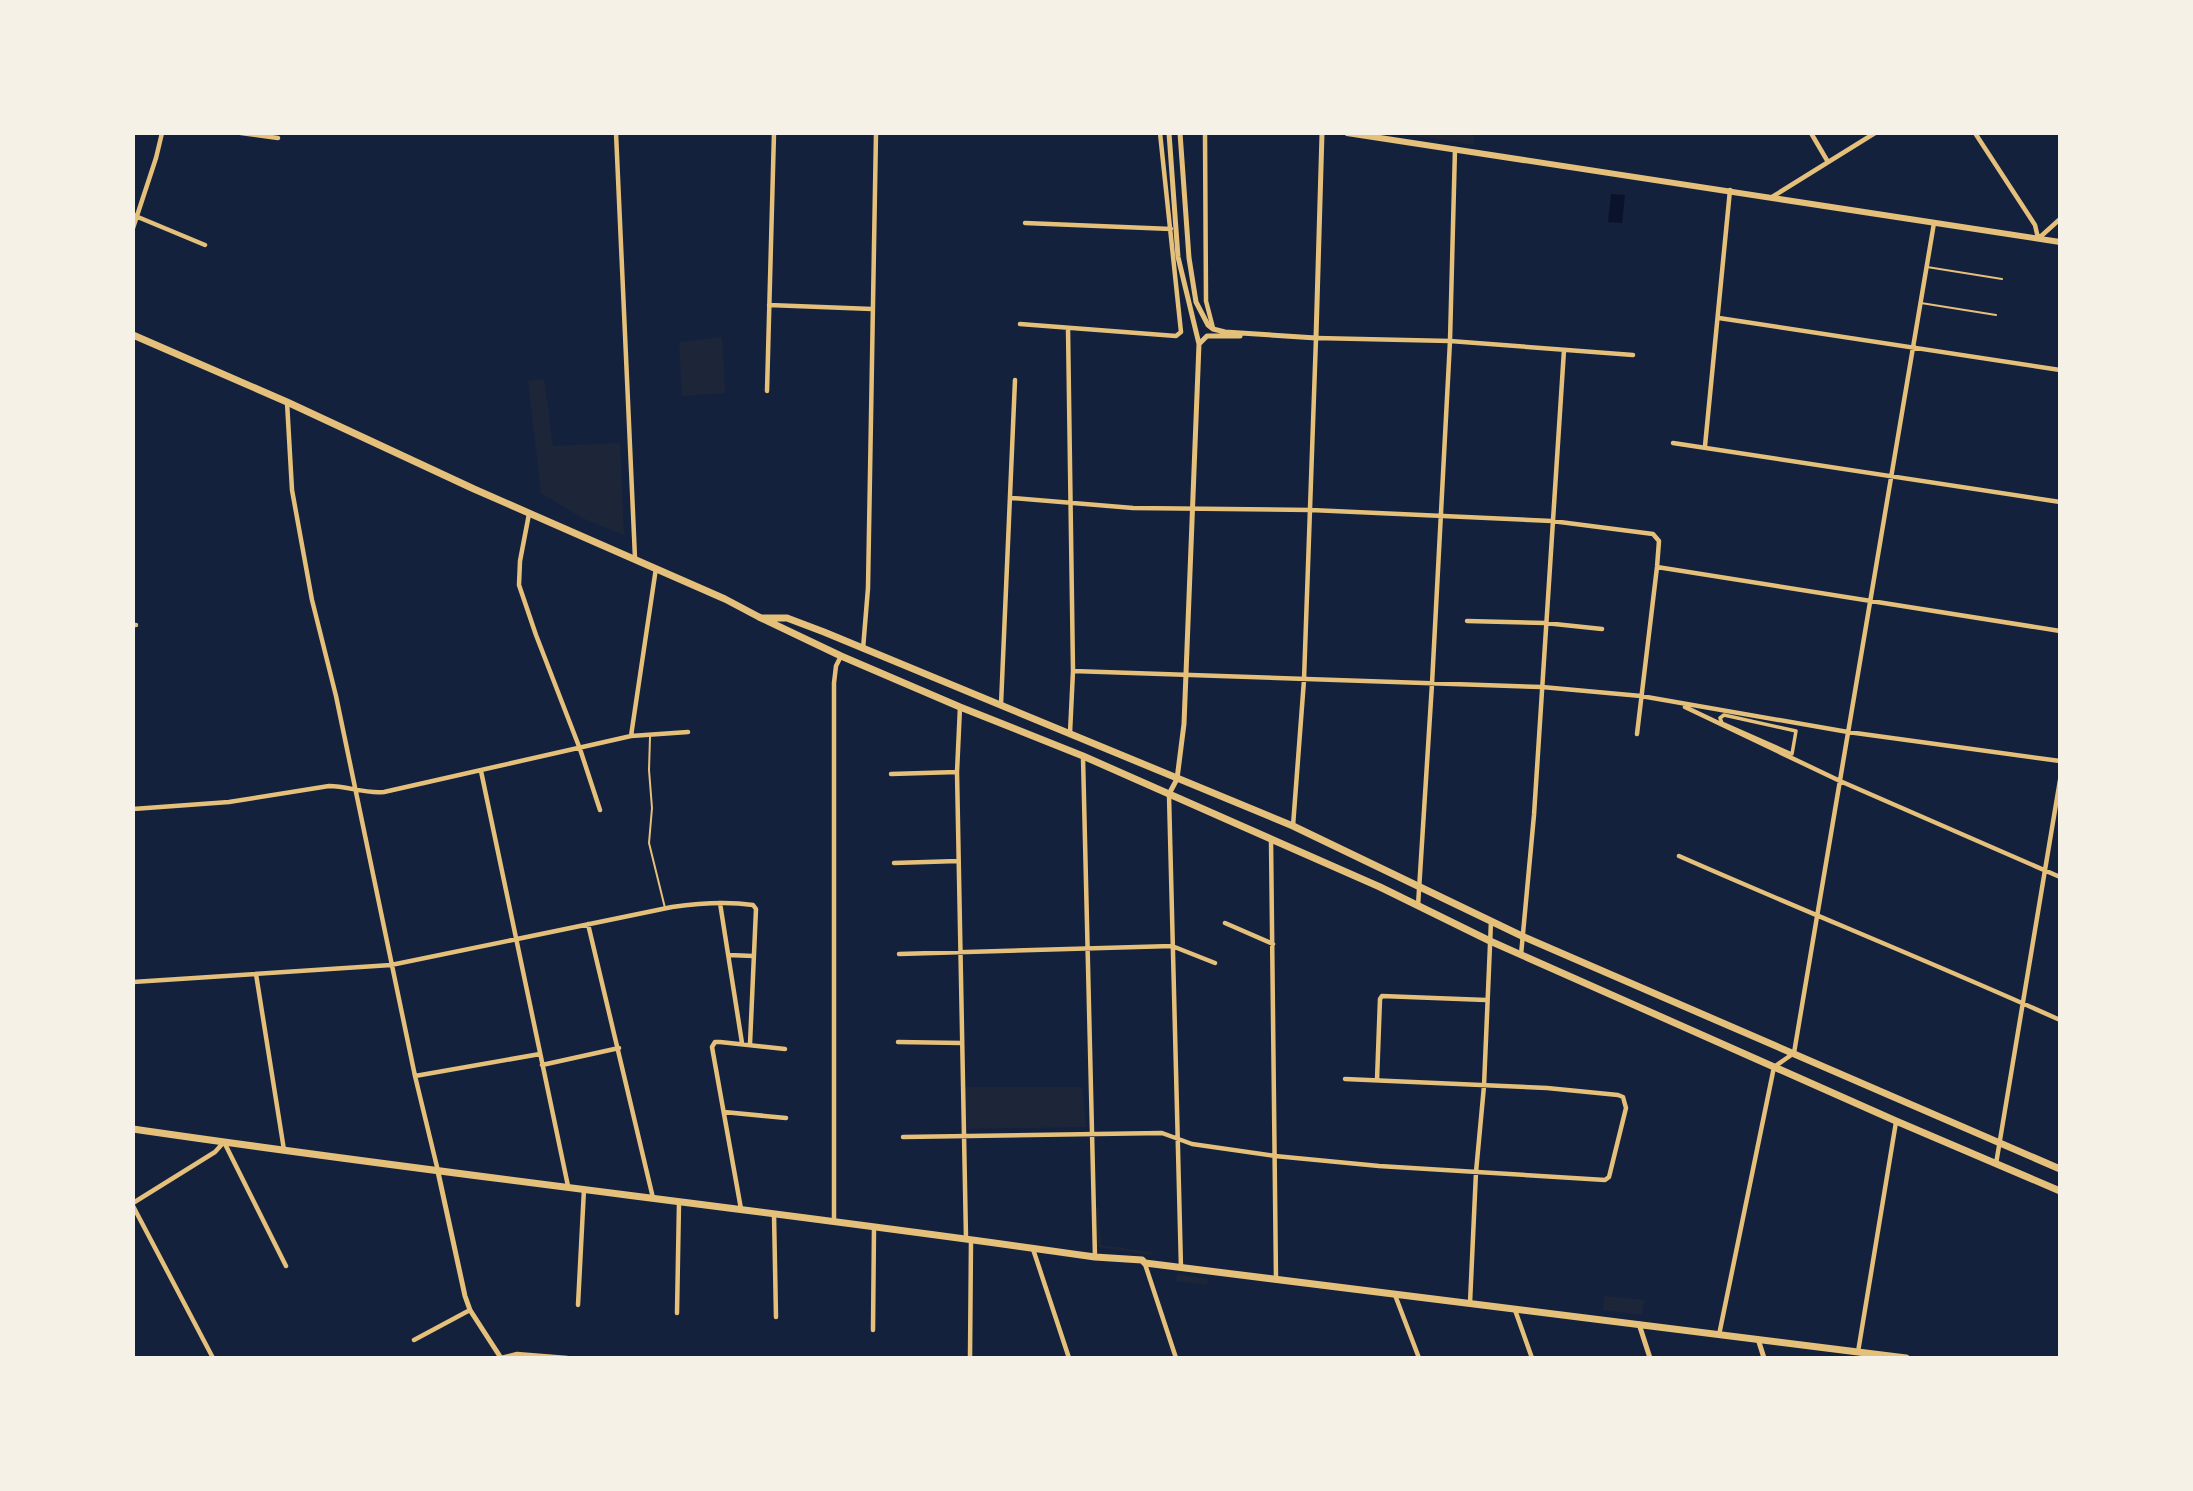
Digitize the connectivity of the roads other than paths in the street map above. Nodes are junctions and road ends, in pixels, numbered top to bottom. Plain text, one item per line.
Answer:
1 (162, 133) edge
2 (240, 133) edge
3 (616, 133) edge
4 (774, 133) edge
5 (876, 133) edge
6 (1160, 133) edge
7 (1169, 133) edge
8 (1180, 133) edge
9 (1205, 133) edge
10 (1322, 133) edge
11 (1347, 133) edge
12 (1811, 133) edge
13 (1875, 133) edge
14 (1975, 133) edge
15 (278, 138) dead end
16 (1455, 148) junction
17 (1828, 162) junction
18 (1730, 190) junction
19 (1772, 197) junction
20 (135, 216) edge
21 (2060, 219) edge
22 (1025, 223) dead end
23 (1934, 223) junction
24 (133, 228) edge
25 (1171, 229) junction
26 (2038, 238) junction
27 (2060, 242) edge
28 (205, 245) dead end
29 (1926, 267) junction
30 (2002, 279) dead end
31 (1921, 303) junction
32 (769, 305) junction
33 (872, 309) junction
34 (1996, 315) dead end
35 (1719, 318) junction
36 (1020, 324) dead end
37 (1068, 328) junction
38 (1213, 329) junction
39 (133, 335) edge
40 (1250, 335) junction
41 (1316, 338) junction
42 (1450, 341) junction
43 (1199, 344) junction
44 (1913, 348) junction
45 (1564, 350) junction
46 (1633, 355) dead end
47 (2060, 370) edge
48 (1014, 380) dead end
49 (768, 391) dead end
50 (287, 402) junction
51 (1673, 443) dead end
52 (1705, 446) junction
53 (1893, 475) junction
54 (1012, 498) junction
55 (2060, 502) edge
56 (1070, 503) junction
57 (1192, 507) junction
58 (1311, 510) junction
59 (530, 513) junction
60 (1441, 515) junction
61 (1552, 521) junction
62 (635, 558) junction
63 (1657, 567) junction
64 (656, 568) junction
65 (1871, 602) junction
66 (759, 618) junction
67 (1467, 621) dead end
68 (1545, 623) junction
69 (1602, 629) dead end
70 (2060, 631) edge
71 (863, 649) junction
72 (841, 656) junction
73 (1073, 671) junction
74 (1186, 676) junction
75 (1304, 680) junction
76 (1432, 684) junction
77 (1542, 687) junction
78 (1641, 696) junction
79 (1678, 703) junction
80 (1002, 705) junction
81 (960, 707) junction
82 (688, 732) dead end
83 (1848, 732) junction
84 (650, 733) junction
85 (1070, 733) junction
86 (1637, 734) dead end
87 (631, 736) junction
88 (580, 749) junction
89 (1792, 754) joint
90 (1083, 757) junction
91 (2060, 761) edge
92 (481, 771) junction
93 (957, 772) junction
94 (891, 774) dead end
95 (1177, 779) junction
96 (1840, 780) junction
97 (2060, 780) edge
98 (355, 792) junction
99 (1169, 794) junction
100 (133, 809) edge
101 (600, 810) dead end
102 (1293, 826) junction
103 (1272, 839) junction
104 (1679, 856) dead end
105 (958, 860) junction
106 (894, 863) dead end
107 (2045, 871) junction
108 (2060, 877) edge
109 (1419, 885) junction
110 (720, 903) junction
111 (1418, 906) junction
112 (665, 909) junction
113 (1817, 917) junction
114 (1491, 921) junction
115 (1225, 923) dead end
116 (588, 924) junction
117 (1524, 937) junction
118 (514, 938) junction
119 (1490, 941) junction
120 (1273, 944) junction
121 (1172, 946) junction
122 (1086, 950) junction
123 (960, 953) junction
124 (899, 954) dead end
125 (729, 955) junction
126 (1521, 955) junction
127 (753, 956) junction
128 (1215, 963) dead end
129 (391, 964) junction
130 (1602, 971) junction
131 (256, 974) junction
132 (133, 982) edge
133 (1596, 988) junction
134 (1486, 1000) junction
135 (2022, 1003) junction
136 (2060, 1020) edge
137 (898, 1042) dead end
138 (742, 1043) junction
139 (961, 1043) junction
140 (750, 1044) junction
141 (619, 1048) junction
142 (785, 1049) dead end
143 (1794, 1053) junction
144 (540, 1054) junction
145 (542, 1065) junction
146 (1774, 1067) junction
147 (415, 1076) junction
148 (1345, 1079) dead end
149 (1377, 1080) junction
150 (1484, 1086) junction
151 (724, 1112) junction
152 (786, 1118) dead end
153 (1896, 1121) junction
154 (133, 1129) edge
155 (1093, 1134) junction
156 (962, 1136) junction
157 (903, 1137) dead end
158 (1177, 1137) junction
159 (224, 1142) junction
160 (2000, 1143) junction
161 (284, 1150) junction
162 (1275, 1156) junction
163 (1996, 1164) junction
164 (2060, 1169) edge
165 (438, 1172) junction
166 (1476, 1172) junction
167 (568, 1186) junction
168 (584, 1188) junction
169 (2060, 1191) edge
170 (653, 1198) junction
171 (679, 1203) junction
172 (133, 1205) edge
173 (741, 1210) junction
174 (774, 1214) junction
175 (834, 1222) junction
176 (874, 1227) junction
177 (968, 1240) junction
178 (1032, 1248) junction
179 (1095, 1257) junction
180 (1145, 1263) junction
181 (286, 1266) dead end
182 (1181, 1268) junction
183 (1276, 1280) junction
184 (1395, 1295) junction
185 (1470, 1304) junction
186 (578, 1305) dead end
187 (1514, 1309) junction
188 (470, 1310) junction
189 (677, 1313) dead end
190 (776, 1317) dead end
191 (1639, 1324) junction
192 (873, 1330) dead end
193 (1719, 1335) junction
194 (1758, 1339) junction
195 (414, 1340) dead end
196 (1858, 1352) junction
197 (1873, 1356) edge
198 (213, 1358) edge
199 (501, 1358) edge
200 (567, 1358) edge
201 (970, 1358) edge
202 (1069, 1358) edge
203 (1176, 1358) edge
204 (1419, 1358) edge
205 (1532, 1358) edge
206 (1650, 1358) edge
207 (1764, 1358) edge
208 (1906, 1358) edge

1 - 20 street
2 - 15 street
3 - 62 street
4 - 32 street
5 - 33 street
6 - 25 street
7 - 43 street
8 - 38 street
9 - 38 street
10 - 41 street
11 - 16 main road
12 - 17 street
13 - 17 street
14 - 26 street
16 - 18 main road
16 - 42 street
17 - 19 street
18 - 19 main road
18 - 35 street
19 - 23 main road
20 - 24 street
20 - 28 street
21 - 26 street
22 - 25 street
23 - 26 main road
23 - 29 street
25 - 37 street
26 - 27 main road
29 - 30 lane
29 - 31 street
31 - 34 lane
31 - 44 street
32 - 33 street
32 - 49 street
33 - 71 street
35 - 44 street
35 - 52 street
36 - 37 street
37 - 56 street
38 - 40 street
39 - 50 main road
40 - 41 street
40 - 43 street
41 - 42 street
41 - 58 street
42 - 45 street
42 - 60 street
43 - 57 street
44 - 47 street
44 - 53 street
45 - 46 street
45 - 61 street
48 - 54 street
50 - 59 main road
50 - 98 street
51 - 52 street
52 - 53 street
53 - 55 street
53 - 65 street
54 - 56 street
54 - 80 street
56 - 57 street
56 - 73 street
57 - 58 street
57 - 74 street
58 - 60 street
58 - 75 street
59 - 62 main road
59 - 88 street
60 - 61 street
60 - 76 street
61 - 63 street
61 - 68 street
62 - 64 main road
63 - 65 street
63 - 78 street
64 - 66 main road
64 - 87 street
65 - 70 street
65 - 83 street
66 - 71 main road
66 - 72 main road
67 - 68 street
68 - 69 street
68 - 77 street
71 - 80 main road
72 - 81 main road
72 - 175 street
73 - 74 street
73 - 85 street
74 - 75 street
74 - 95 street
75 - 76 street
75 - 102 street
76 - 77 street
76 - 109 street
77 - 78 street
77 - 117 street
78 - 79 street
78 - 86 street
79 - 83 street
79 - 96 street
80 - 85 main road
81 - 90 main road
81 - 93 street
82 - 84 street
83 - 91 street
83 - 96 street
84 - 87 street
84 - 112 lane
85 - 95 main road
87 - 88 street
88 - 92 street
88 - 101 street
89 - 89 street
90 - 99 main road
90 - 122 street
92 - 98 street
92 - 118 street
93 - 94 street
93 - 105 street
95 - 99 street
95 - 102 main road
96 - 107 street
96 - 113 street
97 - 107 street
98 - 100 street
98 - 129 street
99 - 103 main road
99 - 121 street
102 - 109 main road
103 - 111 main road
103 - 120 street
104 - 113 street
105 - 106 street
105 - 123 street
107 - 108 street
107 - 135 street
109 - 111 street
109 - 114 main road
110 - 112 street
110 - 125 street
110 - 127 street
111 - 119 main road
112 - 116 street
113 - 135 street
113 - 143 street
114 - 117 main road
114 - 119 street
115 - 120 street
116 - 118 street
116 - 141 street
117 - 126 street
117 - 130 main road
118 - 129 street
118 - 144 street
119 - 126 main road
119 - 134 street
120 - 162 street
121 - 122 street
121 - 128 street
121 - 158 street
122 - 123 street
122 - 155 street
123 - 124 street
123 - 139 street
125 - 127 street
125 - 138 street
126 - 133 main road
127 - 140 street
129 - 131 street
129 - 147 street
130 - 133 main road
130 - 143 main road
131 - 132 street
131 - 161 street
133 - 146 main road
134 - 149 street
134 - 150 street
135 - 136 street
135 - 160 street
137 - 139 street
138 - 140 street
138 - 151 street
139 - 156 street
140 - 142 street
141 - 145 street
141 - 170 street
143 - 146 street
143 - 160 main road
144 - 145 street
144 - 147 street
145 - 167 street
146 - 153 main road
146 - 193 street
147 - 165 street
148 - 149 street
149 - 150 street
150 - 166 street
150 - 166 street
151 - 152 street
151 - 173 street
153 - 163 main road
153 - 196 street
154 - 159 main road
155 - 156 street
155 - 158 street
155 - 179 street
156 - 157 street
156 - 177 street
158 - 162 street
158 - 182 street
159 - 161 main road
159 - 172 street
159 - 181 street
160 - 163 street
160 - 164 main road
161 - 165 main road
162 - 166 street
162 - 183 street
163 - 169 main road
165 - 167 main road
165 - 188 street
166 - 185 street
167 - 168 main road
168 - 170 main road
168 - 186 street
170 - 171 main road
171 - 173 main road
171 - 189 street
172 - 198 street
173 - 174 main road
174 - 175 main road
174 - 190 street
175 - 176 main road
176 - 177 main road
176 - 192 street
177 - 178 main road
177 - 201 street
178 - 179 main road
178 - 202 street
179 - 180 main road
180 - 182 main road
180 - 203 street
182 - 183 main road
183 - 184 main road
184 - 185 main road
184 - 204 street
185 - 187 main road
187 - 191 main road
187 - 205 street
188 - 195 street
188 - 199 street
191 - 193 main road
191 - 206 street
193 - 194 main road
194 - 196 main road
194 - 207 street
196 - 197 main road
197 - 208 main road
199 - 200 street

